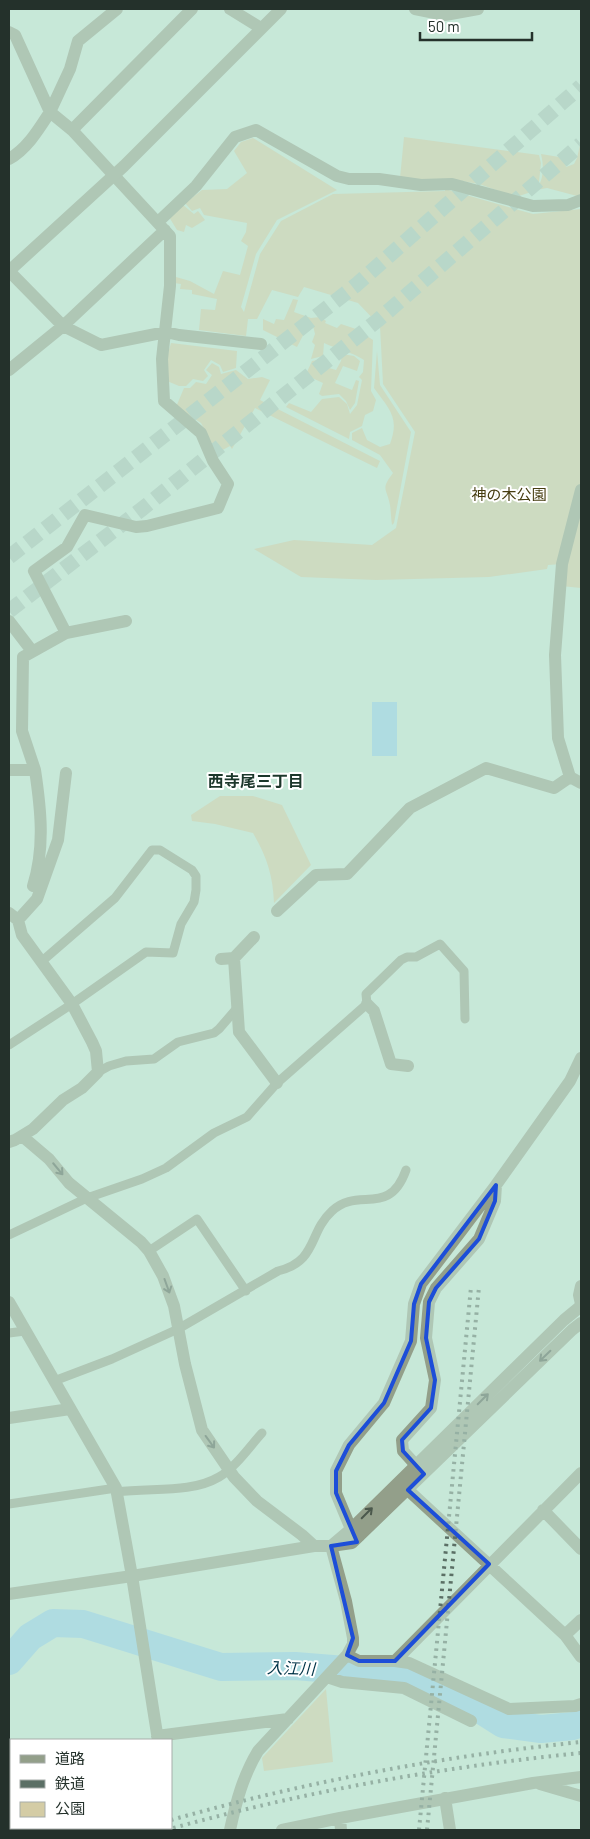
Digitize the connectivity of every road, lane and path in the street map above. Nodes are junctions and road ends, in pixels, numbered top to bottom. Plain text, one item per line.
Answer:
1 (117, 9) edge
2 (192, 9) edge
3 (230, 9) edge
4 (280, 9) edge
5 (415, 9) edge
6 (478, 9) edge
7 (261, 28) junction
8 (9, 32) edge
9 (50, 112) junction
10 (72, 130) junction
11 (9, 159) edge
12 (114, 175) junction
13 (581, 200) edge
14 (161, 226) junction
15 (9, 271) edge
16 (63, 326) junction
17 (166, 332) junction
18 (261, 344) dead end
19 (9, 370) edge
20 (581, 490) edge
21 (9, 621) edge
22 (126, 621) dead end
23 (66, 633) junction
24 (32, 651) junction
25 (9, 770) edge
26 (35, 770) junction
27 (66, 773) dead end
28 (576, 780) edge
29 (277, 911) dead end
30 (14, 917) edge
31 (254, 937) dead end
32 (234, 958) junction
33 (221, 959) dead end
34 (41, 962) junction
35 (72, 1004) junction
36 (367, 1004) junction
37 (238, 1007) junction
38 (465, 1019) dead end
39 (9, 1045) edge
40 (581, 1058) edge
41 (408, 1066) dead end
42 (98, 1072) junction
43 (277, 1083) junction
44 (22, 1136) junction
45 (9, 1142) edge
46 (406, 1170) dead end
47 (496, 1185) junction
48 (87, 1198) junction
49 (9, 1235) edge
50 (149, 1251) junction
51 (581, 1286) edge
52 (246, 1291) junction
53 (9, 1302) edge
54 (581, 1305) edge
55 (581, 1324) edge
56 (178, 1329) junction
57 (25, 1331) junction
58 (9, 1333) edge
59 (54, 1381) junction
60 (70, 1408) junction
61 (9, 1418) edge
62 (262, 1433) dead end
63 (420, 1469) junction
64 (229, 1470) junction
65 (581, 1473) edge
66 (116, 1490) junction
67 (408, 1490) junction
68 (9, 1504) edge
69 (544, 1510) junction
70 (356, 1533) junction
71 (314, 1546) junction
72 (331, 1546) junction
73 (581, 1549) edge
74 (489, 1564) junction
75 (132, 1576) junction
76 (9, 1594) edge
77 (581, 1620) edge
78 (565, 1635) junction
79 (581, 1657) edge
80 (342, 1660) junction
81 (395, 1661) junction
82 (327, 1676) junction
83 (581, 1704) edge
84 (288, 1719) junction
85 (471, 1720) dead end
86 (157, 1738) edge
87 (581, 1777) edge
88 (533, 1782) junction
89 (581, 1796) edge
90 (445, 1798) junction
91 (340, 1824) edge
92 (230, 1830) edge
93 (282, 1830) edge
94 (450, 1830) edge

1 - 9 street
2 - 10 street
3 - 7 street
4 - 7 street
5 - 6 street
7 - 12 street
8 - 9 street
9 - 10 street
9 - 11 street
10 - 12 street
12 - 14 street
12 - 15 street
13 - 14 street
14 - 16 street
14 - 17 street
15 - 16 street
16 - 17 street
16 - 19 street
17 - 18 street
17 - 23 street
20 - 28 street
21 - 24 street
22 - 23 street
23 - 24 street
24 - 26 street
25 - 26 street
26 - 30 street
27 - 30 street
28 - 29 street
30 - 34 street
31 - 32 street
32 - 33 street
32 - 37 street
34 - 35 street
34 - 35 lane
35 - 39 lane
35 - 42 street
36 - 38 lane
36 - 41 street
36 - 43 lane
37 - 42 lane
37 - 43 street
40 - 47 street
42 - 44 street
43 - 48 lane
44 - 45 street
44 -> 48 street
46 - 52 lane
47 - 63 street
47 - 70 street
48 - 49 lane
48 - 50 street
50 - 52 lane
50 -> 56 street
51 - 54 street
52 - 56 lane
53 - 57 street
63 -> 54 street
55 -> 63 street
56 - 59 lane
56 -> 64 street
57 - 58 lane
57 - 59 street
59 - 60 street
60 - 61 street
60 - 66 street
62 - 64 lane
63 - 67 street
70 -> 63 street
64 - 66 lane
64 - 71 street
65 - 69 street
66 - 68 lane
66 - 75 street
67 - 70 street
67 - 74 street
69 - 73 street
69 - 74 street
70 - 72 street
71 - 72 street
71 - 75 street
72 - 80 street
74 - 78 street
74 - 81 street
75 - 76 street
75 - 86 street
77 - 78 street
78 - 79 street
80 - 81 street
80 - 82 street
81 - 83 street
82 - 84 street
82 - 85 street
84 - 86 street
84 - 92 street
87 - 88 street
88 - 89 street
88 - 90 street
90 - 91 street
90 - 94 street
91 - 93 street

